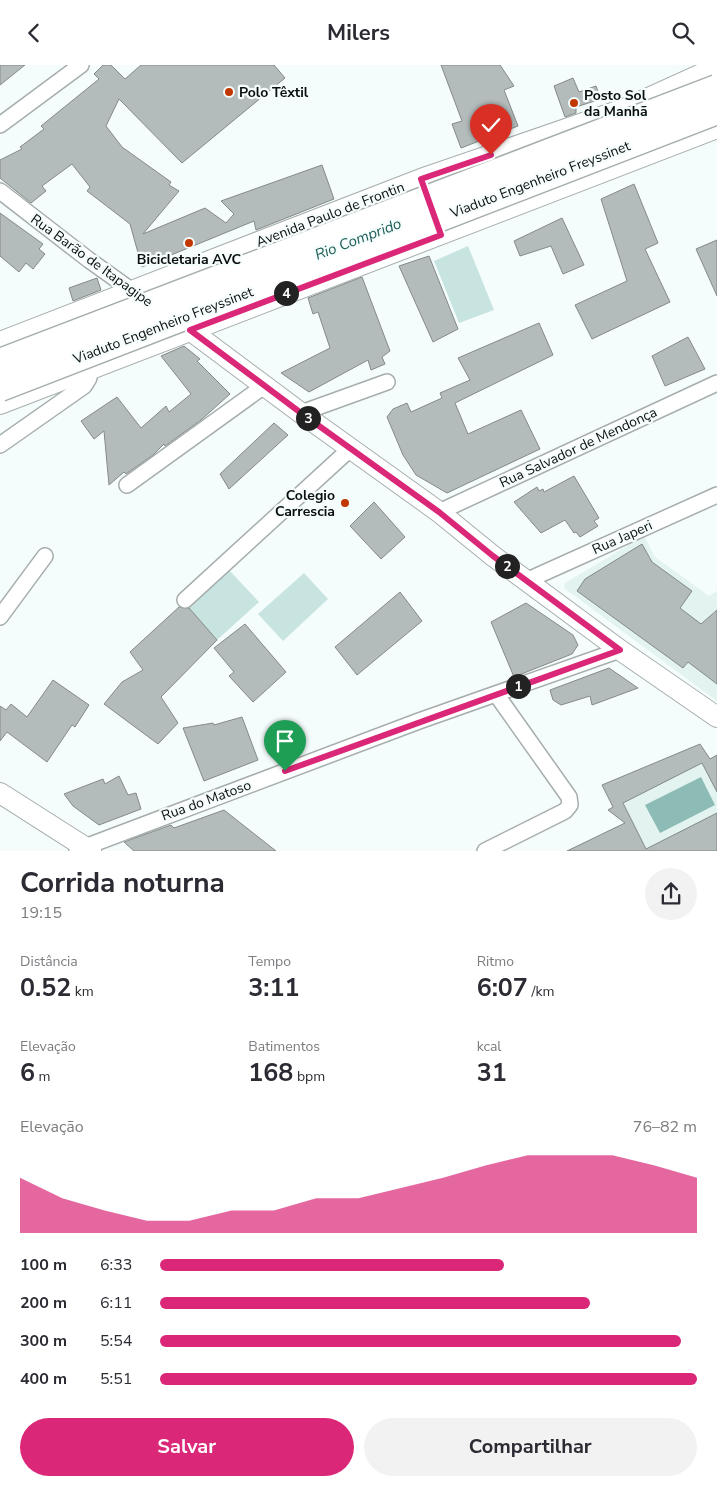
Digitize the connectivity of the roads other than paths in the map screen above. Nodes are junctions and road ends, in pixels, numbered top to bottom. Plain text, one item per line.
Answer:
1 (81, 65) edge
2 (717, 67) edge
3 (717, 88) edge
4 (624, 109) junction
5 (717, 111) edge
6 (0, 125) edge
7 (717, 128) edge
8 (643, 158) junction
9 (421, 179) junction
10 (0, 191) edge
11 (441, 235) junction
12 (132, 290) junction
13 (190, 329) junction
14 (0, 342) edge
15 (0, 362) edge
16 (88, 369) junction
17 (387, 382) dead end
18 (717, 383) edge
19 (264, 386) junction
20 (0, 388) edge
21 (0, 404) edge
22 (301, 413) junction
23 (0, 445) edge
24 (350, 449) junction
25 (127, 485) dead end
26 (717, 495) edge
27 (439, 512) junction
28 (45, 556) dead end
29 (528, 580) junction
30 (185, 600) dead end
31 (0, 617) edge
32 (620, 650) junction
33 (496, 694) junction
34 (717, 717) edge
35 (2, 795) edge
36 (83, 849) edge
37 (485, 851) edge

1 - 6 street
2 - 4 main road, Avenida Paulo de Frontin
3 - 15 highway, Viaduto Engenheiro Freyssinet, bridge
4 - 8 main road, bridge
4 - 9 main road, Avenida Paulo de Frontin
5 - 20 highway, Viaduto Engenheiro Freyssinet, bridge
7 - 8 main road
8 - 11 main road
9 - 11 main road, bridge
9 - 12 main road, Avenida Paulo de Frontin
10 - 12 street, Rua Barão de Itapagipe
11 - 13 main road
12 - 13 main road, Rua Barão de Itapagipe, bridge
12 - 14 main road, Avenida Paulo de Frontin
13 - 16 main road
13 - 19 main road, Rua Barão de Itapagipe
16 - 21 main road
16 - 23 street
17 - 22 street
18 - 27 street, Rua Salvador de Mendonça
19 - 22 main road, Rua Barão de Itapagipe
19 - 25 street
22 - 24 main road, Rua Barão de Itapagipe
24 - 27 main road, Rua Barão de Itapagipe
24 - 30 street
26 - 29 street, Rua Japeri
27 - 29 main road, Rua Barão de Itapagipe
28 - 31 street
29 - 32 main road, Rua Barão de Itapagipe
32 - 33 street, Rua do Matoso
32 - 34 main road, Rua Barão de Itapagipe
33 - 36 street, Rua do Matoso
33 - 37 street
35 - 36 main road

